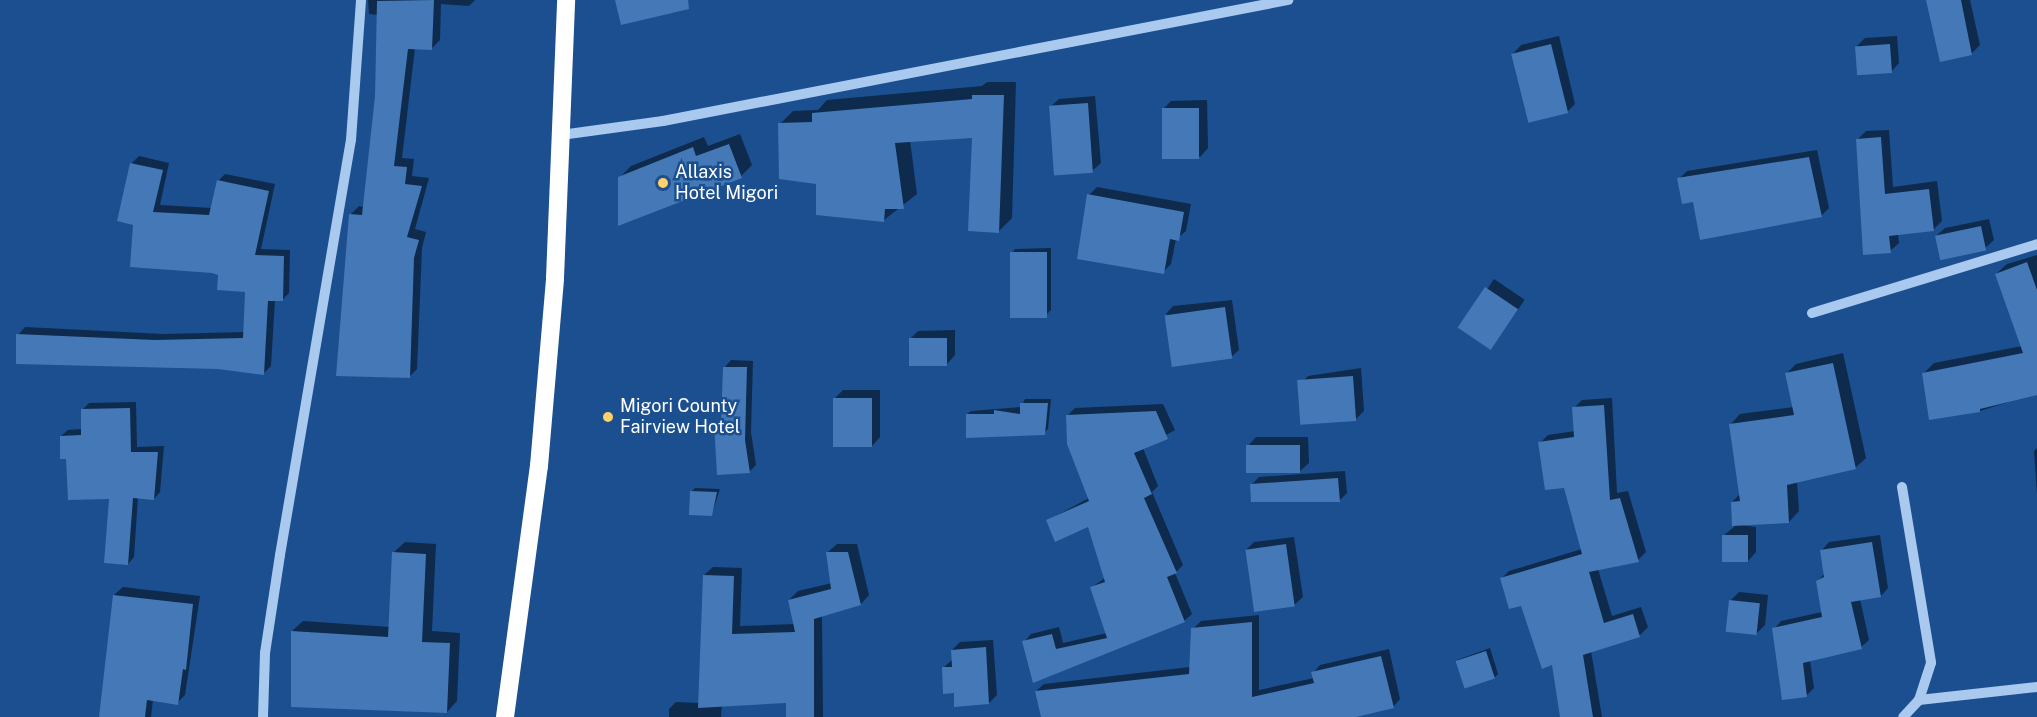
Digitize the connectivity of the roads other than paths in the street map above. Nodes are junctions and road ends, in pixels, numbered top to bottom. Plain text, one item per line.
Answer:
1 (361, 0) edge
2 (566, 0) edge
3 (1288, 0) edge
4 (561, 135) junction
5 (2037, 244) edge
6 (1812, 314) dead end
7 (1902, 487) dead end
8 (2037, 687) edge
9 (1920, 700) junction
10 (263, 717) edge
11 (505, 717) edge
12 (1903, 717) edge

1 - 10 street
2 - 4 highway
3 - 4 street
4 - 11 highway
5 - 6 street
7 - 9 street
8 - 9 street
9 - 12 street

